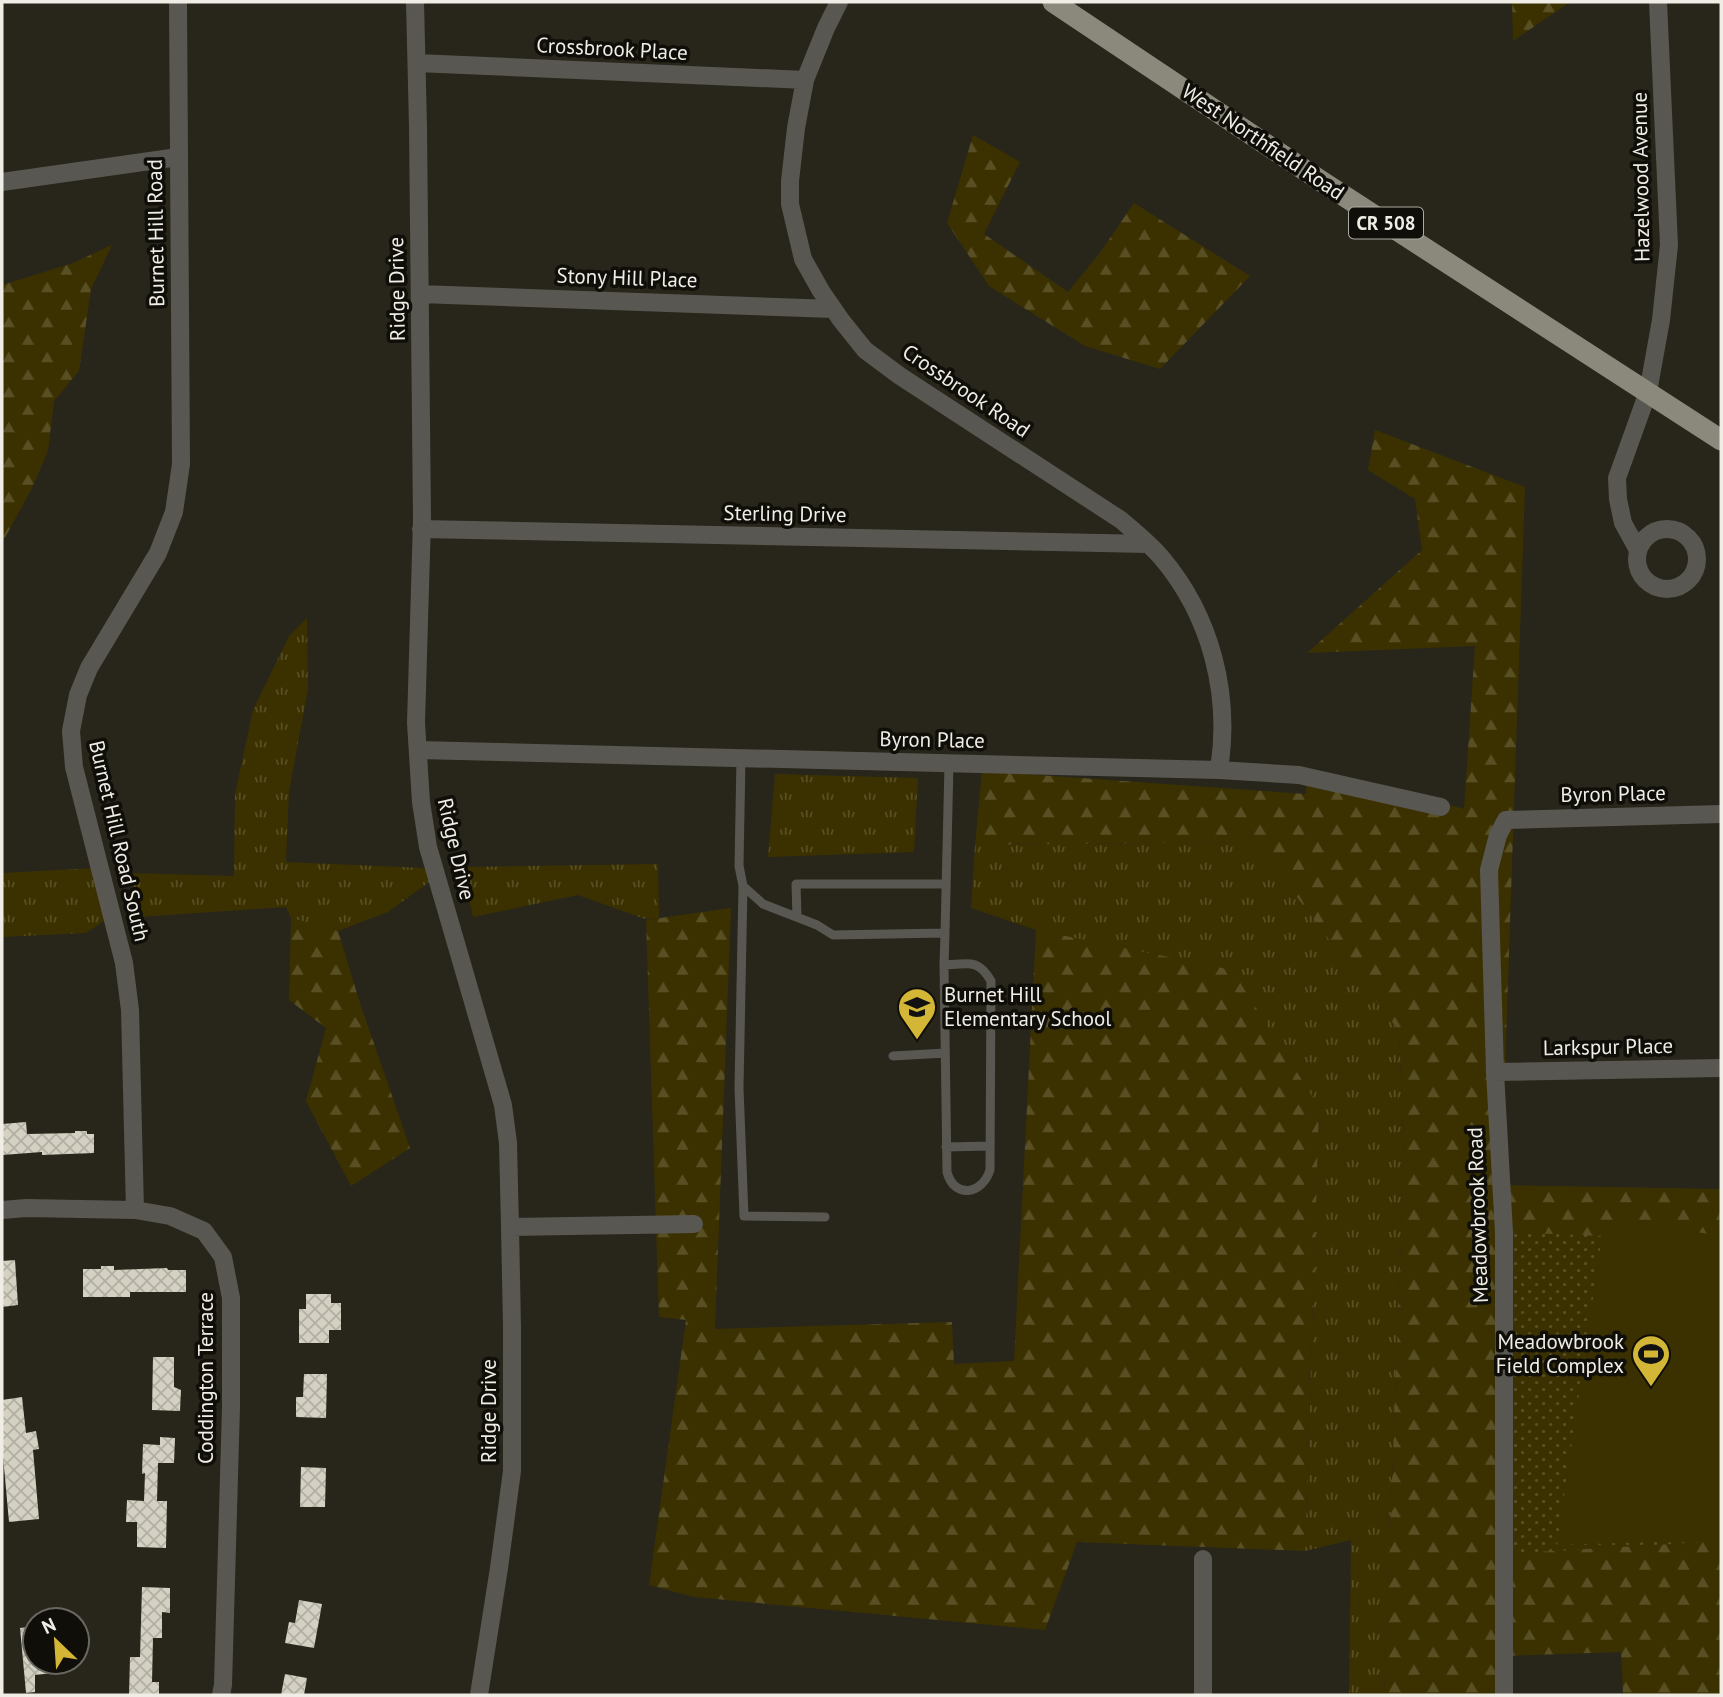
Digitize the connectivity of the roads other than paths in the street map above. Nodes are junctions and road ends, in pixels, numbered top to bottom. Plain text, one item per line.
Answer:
1 (178, 2) edge
2 (415, 2) edge
3 (839, 2) edge
4 (1053, 2) edge
5 (1658, 2) edge
6 (417, 63) junction
7 (805, 80) junction
8 (178, 157) junction
9 (2, 182) edge
10 (420, 294) junction
11 (833, 309) junction
12 (1648, 392) junction
13 (1721, 440) edge
14 (181, 464) joint
15 (421, 529) junction
16 (1148, 544) junction
17 (1638, 550) dead end
18 (418, 750) junction
19 (741, 758) junction
20 (949, 764) junction
21 (1219, 770) junction
22 (1441, 807) dead end
23 (1721, 814) edge
24 (1506, 820) joint
25 (946, 884) junction
26 (743, 886) junction
27 (797, 917) junction
28 (945, 933) junction
29 (944, 965) junction
30 (945, 1053) junction
31 (893, 1056) dead end
32 (1721, 1068) edge
33 (1495, 1072) junction
34 (990, 1146) junction
35 (946, 1147) junction
36 (2, 1210) edge
37 (135, 1210) junction
38 (825, 1217) dead end
39 (694, 1224) dead end
40 (510, 1227) junction
41 (1203, 1559) dead end
42 (221, 1695) edge
43 (479, 1695) edge
44 (1203, 1695) edge
45 (1504, 1695) edge

1 - 8 street, Burnet Hill Road
2 - 6 street, Ridge Drive
3 - 7 street, Crossbrook Road
4 - 12 main road, West Northfield Road / CR 508
5 - 12 street, Hazelwood Avenue
6 - 7 street, Crossbrook Place
6 - 10 street, Ridge Drive
7 - 11 street, Crossbrook Road
8 - 9 street
8 - 14 street, Burnet Hill Road
10 - 11 street, Stony Hill Place
10 - 15 street, Ridge Drive
11 - 16 street, Crossbrook Road
12 - 13 main road, West Northfield Road / CR 508
12 - 17 street, Hazelwood Avenue
14 - 37 street, Burnet Hill Road South
15 - 16 street, Sterling Drive
15 - 18 street, Ridge Drive
16 - 21 street, Crossbrook Road
18 - 19 street, Byron Place
18 - 40 street, Ridge Drive
19 - 20 street, Byron Place
19 - 26 lane
20 - 21 street, Byron Place
20 - 25 lane
21 - 22 street, Byron Place
23 - 24 street, Byron Place
24 - 33 street, Meadowbrook Road
25 - 27 lane
25 - 28 lane
26 - 27 lane
26 - 38 lane
27 - 28 lane
28 - 29 lane
29 - 30 lane
29 - 34 lane
30 - 31 lane
30 - 35 lane
32 - 33 street, Larkspur Place
33 - 45 street, Meadowbrook Road
34 - 35 lane
34 - 35 lane
36 - 37 street, Coddington Terrace
37 - 42 street, Coddington Terrace
39 - 40 street
40 - 43 street, Ridge Drive
41 - 44 street

